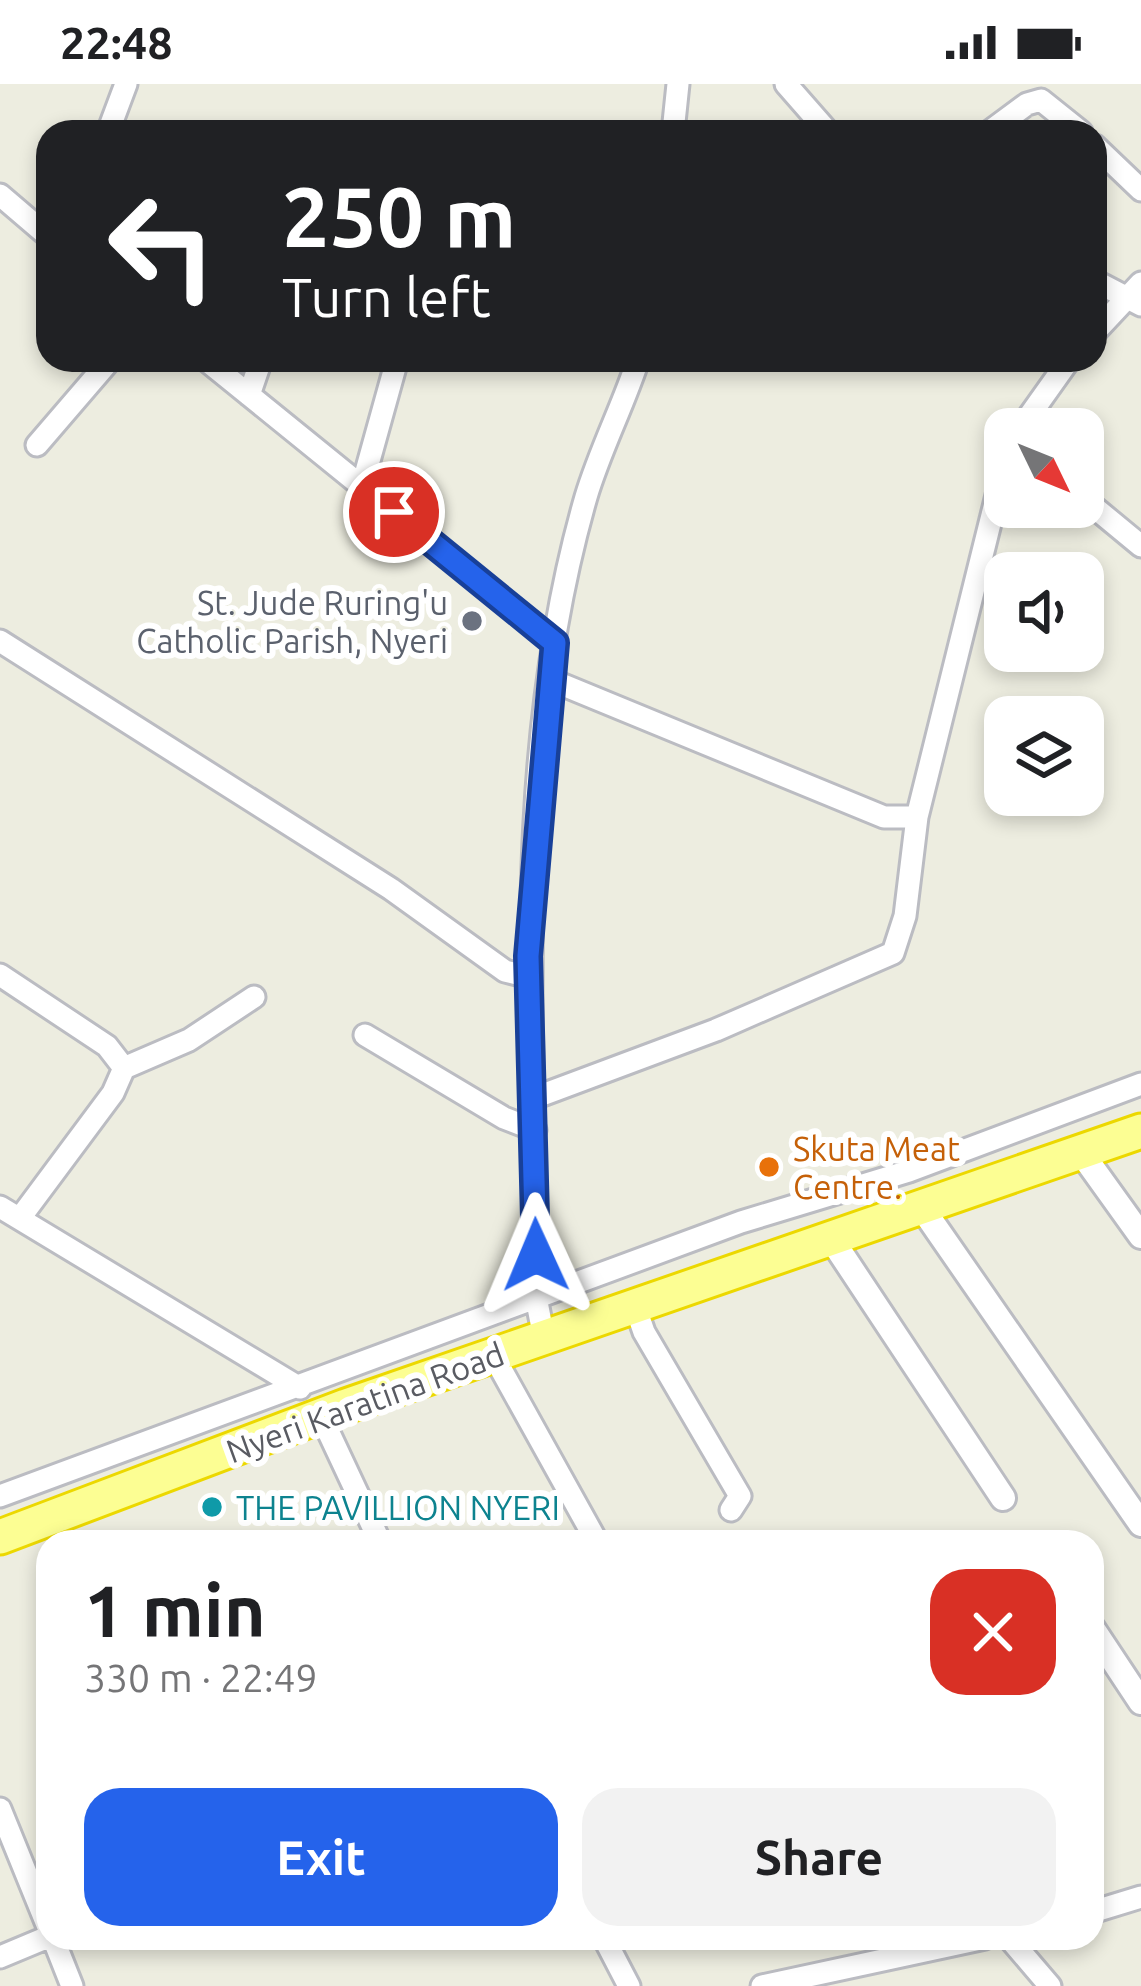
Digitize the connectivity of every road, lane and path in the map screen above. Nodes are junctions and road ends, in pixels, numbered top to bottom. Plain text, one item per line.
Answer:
1 (126, 84) edge
2 (678, 84) edge
3 (792, 90) edge
4 (112, 120) edge
5 (674, 120) edge
6 (797, 120) edge
7 (818, 120) edge
8 (1005, 120) edge
9 (1066, 120) edge
10 (1107, 157) edge
11 (1141, 190) edge
12 (0, 195) edge
13 (36, 226) edge
14 (1107, 285) edge
15 (1137, 295) edge
16 (1107, 321) edge
17 (100, 372) edge
18 (221, 372) edge
19 (257, 372) edge
20 (394, 372) edge
21 (633, 372) edge
22 (1057, 372) edge
23 (249, 395) junction
24 (1034, 408) edge
25 (38, 446) dead end
26 (362, 486) junction
27 (1104, 516) edge
28 (989, 528) edge
29 (1141, 546) edge
30 (0, 640) edge
31 (555, 643) junction
32 (551, 680) junction
33 (917, 817) junction
34 (0, 975) edge
35 (529, 977) junction
36 (254, 997) dead end
37 (365, 1035) dead end
38 (124, 1068) junction
39 (1141, 1084) edge
40 (534, 1098) junction
41 (535, 1130) junction
42 (1141, 1130) edge
43 (1080, 1150) junction
44 (806, 1203) junction
45 (922, 1208) junction
46 (10, 1212) edge
47 (1141, 1236) edge
48 (832, 1240) junction
49 (536, 1297) junction
50 (635, 1306) junction
51 (544, 1338) junction
52 (493, 1355) junction
53 (360, 1365) junction
54 (300, 1388) junction
55 (372, 1397) junction
56 (321, 1416) junction
57 (0, 1496) edge
58 (1003, 1498) dead end
59 (731, 1510) dead end
60 (1141, 1524) edge
61 (374, 1530) edge
62 (590, 1530) edge
63 (0, 1537) edge
64 (1104, 1646) edge
65 (1141, 1702) edge
66 (0, 1809) edge
67 (1141, 1897) edge
68 (36, 1898) edge
69 (1104, 1908) edge
70 (36, 1944) edge
71 (56, 1950) edge
72 (610, 1950) edge
73 (870, 1950) edge
74 (1019, 1950) edge
75 (0, 1958) edge
76 (72, 1986) edge
77 (629, 1986) edge
78 (762, 1986) edge
79 (1050, 1986) edge

1 - 4 street
2 - 5 street
3 - 6 street
3 - 7 street
8 - 9 street
10 - 11 street
12 - 13 street
14 - 15 street
15 - 16 street
17 - 25 street
18 - 23 street
19 - 23 street
20 - 26 street
21 - 31 street
22 - 24 street
23 - 26 street
26 - 31 street
27 - 29 street
28 - 33 street
30 - 35 street
31 - 32 street
32 - 33 street
32 - 35 street
33 - 40 street
34 - 38 street
35 - 40 street
36 - 38 street
37 - 41 street
38 - 46 street
39 - 44 street
40 - 41 street
41 - 49 street
42 - 43 highway, Nyeri Karatina Road
43 - 45 highway, Nyeri Karatina Road
43 - 47 street
44 - 48 street
44 - 49 street
45 - 48 highway, Nyeri Karatina Road
45 - 60 street
46 - 54 street
48 - 50 highway, Nyeri Karatina Road
48 - 58 street
49 - 51 street
49 - 53 street
50 - 51 highway, Nyeri Karatina Road
50 - 59 street
51 - 52 highway, Nyeri Karatina Road
52 - 55 highway, Nyeri Karatina Road
52 - 62 street
53 - 54 street
53 - 55 street
54 - 57 street
55 - 56 highway, Nyeri Karatina Road
56 - 61 street
56 - 63 highway, Nyeri Karatina Road
64 - 65 street
66 - 68 street
67 - 69 street
70 - 75 street
71 - 76 street
72 - 77 street
73 - 78 street
74 - 79 street

